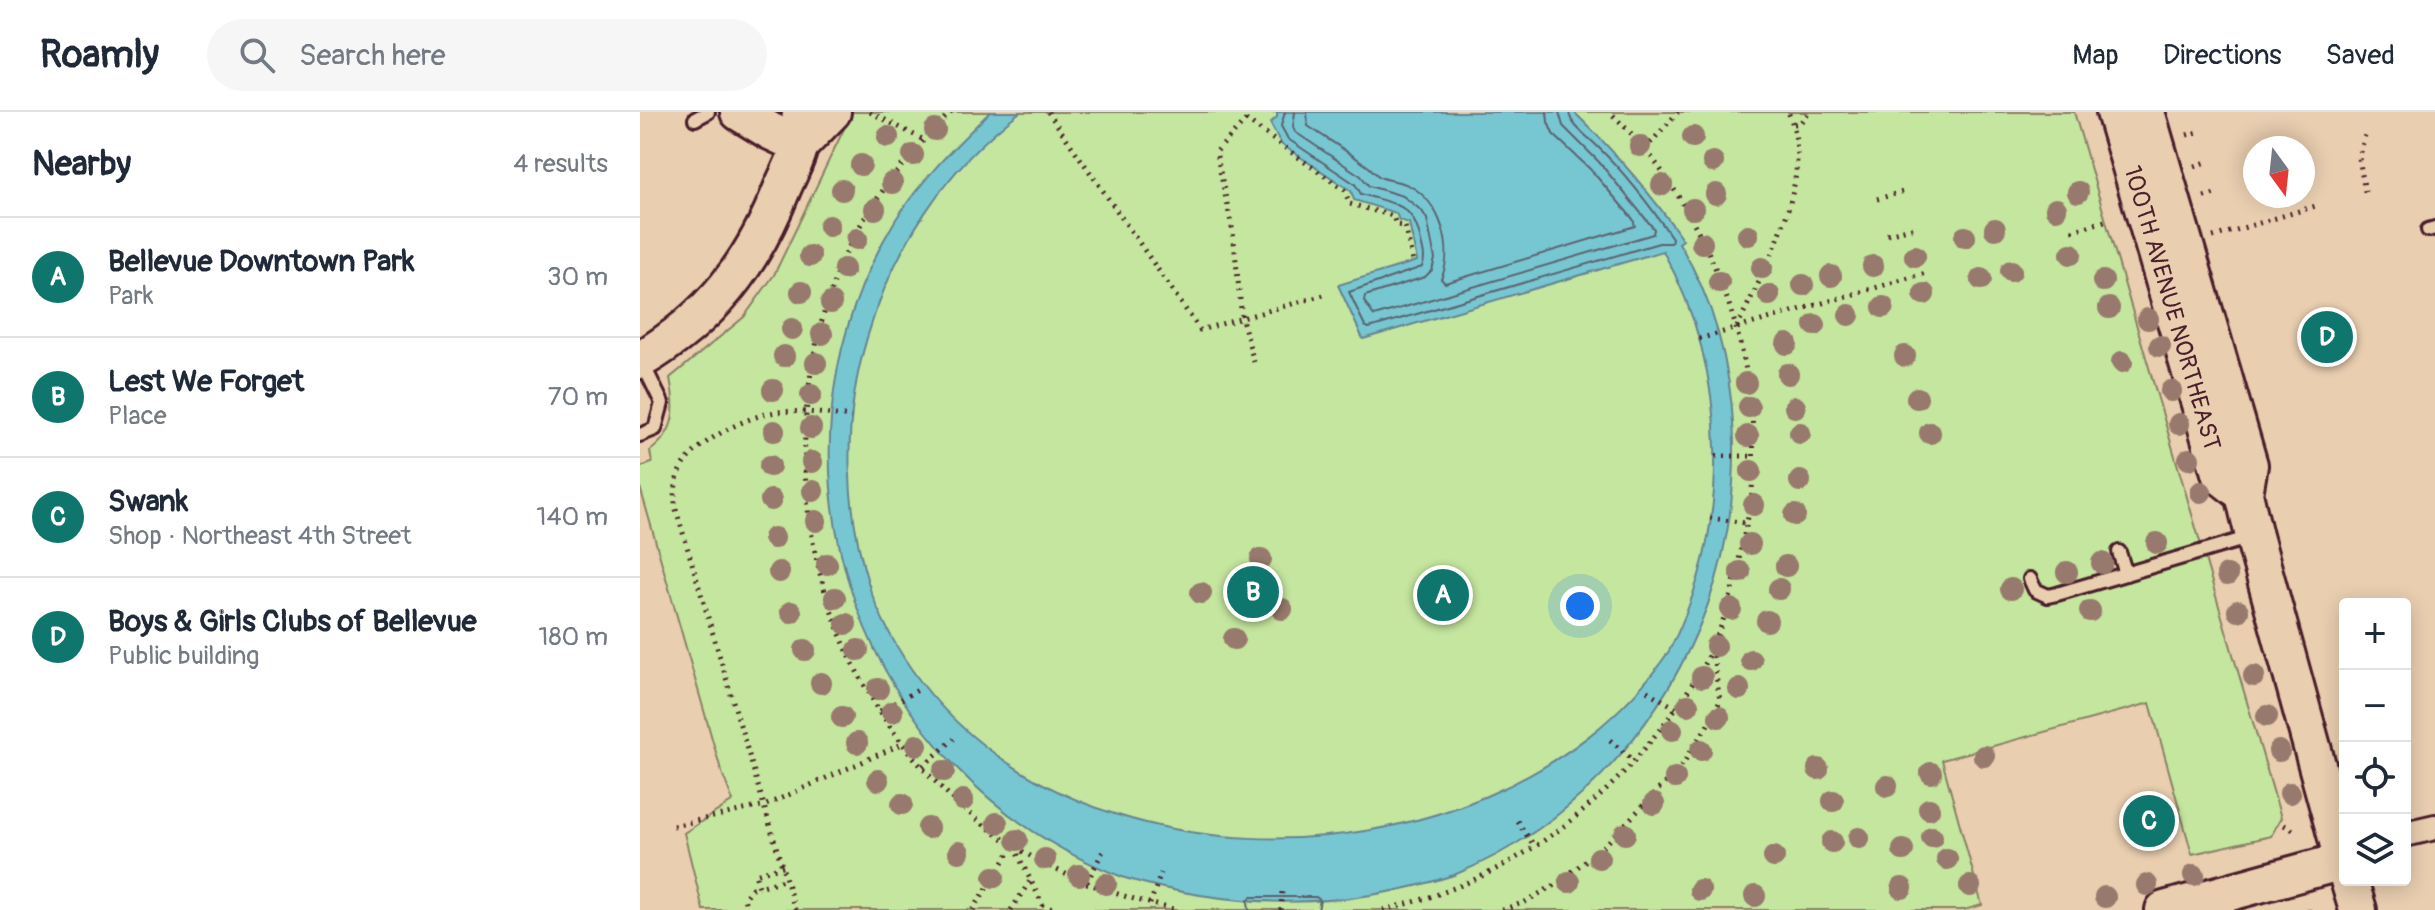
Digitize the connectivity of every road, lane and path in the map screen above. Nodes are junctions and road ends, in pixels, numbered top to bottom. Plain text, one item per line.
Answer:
1 (708, 112) edge
2 (739, 112) edge
3 (832, 112) edge
4 (870, 112) edge
5 (951, 112) edge
6 (1048, 112) edge
7 (1244, 112) edge
8 (1610, 112) edge
9 (1678, 112) edge
10 (1788, 112) edge
11 (1809, 112) edge
12 (2115, 112) edge
13 (2146, 112) edge
14 (695, 119) dead end
15 (1246, 120) junction
16 (1794, 124) junction
17 (800, 128) edge
18 (2366, 131) dead end
19 (924, 140) junction
20 (1645, 149) junction
21 (1906, 191) dead end
22 (2365, 192) dead end
23 (1877, 199) dead end
24 (2319, 205) dead end
25 (2108, 220) dead end
26 (1916, 227) dead end
27 (2072, 231) dead end
28 (1887, 234) dead end
29 (2203, 240) dead end
30 (1413, 263) dead end
31 (1926, 273) dead end
32 (1324, 295) dead end
33 (1242, 319) junction
34 (1736, 328) junction
35 (1699, 339) dead end
36 (640, 359) edge
37 (1254, 362) dead end
38 (805, 413) junction
39 (851, 417) dead end
40 (640, 435) edge
41 (1716, 456) dead end
42 (1752, 456) junction
43 (2244, 494) junction
44 (1710, 518) dead end
45 (1746, 523) junction
46 (2254, 536) junction
47 (2119, 552) dead end
48 (2126, 574) junction
49 (2030, 579) dead end
50 (1712, 648) junction
51 (918, 690) dead end
52 (1647, 691) dead end
53 (1676, 708) junction
54 (880, 711) junction
55 (954, 739) dead end
56 (1610, 740) dead end
57 (902, 744) junction
58 (1634, 761) junction
59 (923, 766) junction
60 (766, 805) junction
61 (1517, 821) dead end
62 (2284, 825) dead end
63 (673, 826) dead end
64 (2435, 827) edge
65 (2295, 831) dead end
66 (2411, 833) edge
67 (2339, 842) edge
68 (1014, 846) junction
69 (1535, 847) junction
70 (1103, 851) dead end
71 (783, 866) junction
72 (2339, 869) edge
73 (1161, 873) dead end
74 (787, 879) junction
75 (1031, 880) junction
76 (1087, 882) junction
77 (2351, 886) edge
78 (759, 887) junction
79 (1282, 890) dead end
80 (1150, 904) junction
81 (1414, 907) edge
82 (1281, 909) edge
83 (747, 910) edge
84 (795, 910) edge
85 (973, 910) edge
86 (1011, 910) edge
87 (1055, 910) edge
88 (1177, 910) edge
89 (1383, 910) edge
90 (1502, 910) edge
91 (2164, 910) edge
92 (2358, 910) edge

1 - 14 lane
2 - 17 main road
3 - 17 main road
4 - 19 path
5 - 19 path
6 - 33 path
7 - 15 path
8 - 20 path
9 - 20 path
10 - 16 path
11 - 16 path
12 - 43 main road, 100TH AVENUE NORTHEAST
13 - 43 main road, 100TH AVENUE NORTHEAST
15 - 30 path
15 - 33 path
16 - 34 path
17 - 36 main road
18 - 22 path
19 - 38 path
20 - 34 path
21 - 23 path
24 - 29 path
25 - 27 path
26 - 28 path
31 - 34 path
32 - 33 path
33 - 37 path
34 - 35 path
34 - 42 path
36 - 40 lane
38 - 39 path
38 - 54 path
38 - 60 path
41 - 42 path
42 - 45 path
43 - 46 main road, 100TH AVENUE NORTHEAST
44 - 45 path
45 - 50 path
46 - 48 lane
46 - 67 main road, 100TH AVENUE NORTHEAST
47 - 48 lane
48 - 49 lane
50 - 53 path
50 - 90 path
51 - 54 path
52 - 53 path
53 - 58 path
54 - 57 path
55 - 59 path
56 - 58 path
57 - 59 path
57 - 60 path
58 - 69 path
59 - 68 path
60 - 63 path
60 - 71 path
61 - 69 path
62 - 65 path
64 - 66 street
68 - 75 path
68 - 76 path
68 - 85 path
69 - 81 path
70 - 76 path
71 - 74 path
71 - 78 path
72 - 91 main road
73 - 80 path
74 - 78 path
74 - 84 path
75 - 86 path
75 - 87 path
76 - 80 path
77 - 92 main road, 100TH AVENUE NORTHEAST
78 - 83 path
79 - 82 path
80 - 88 path
81 - 89 path

